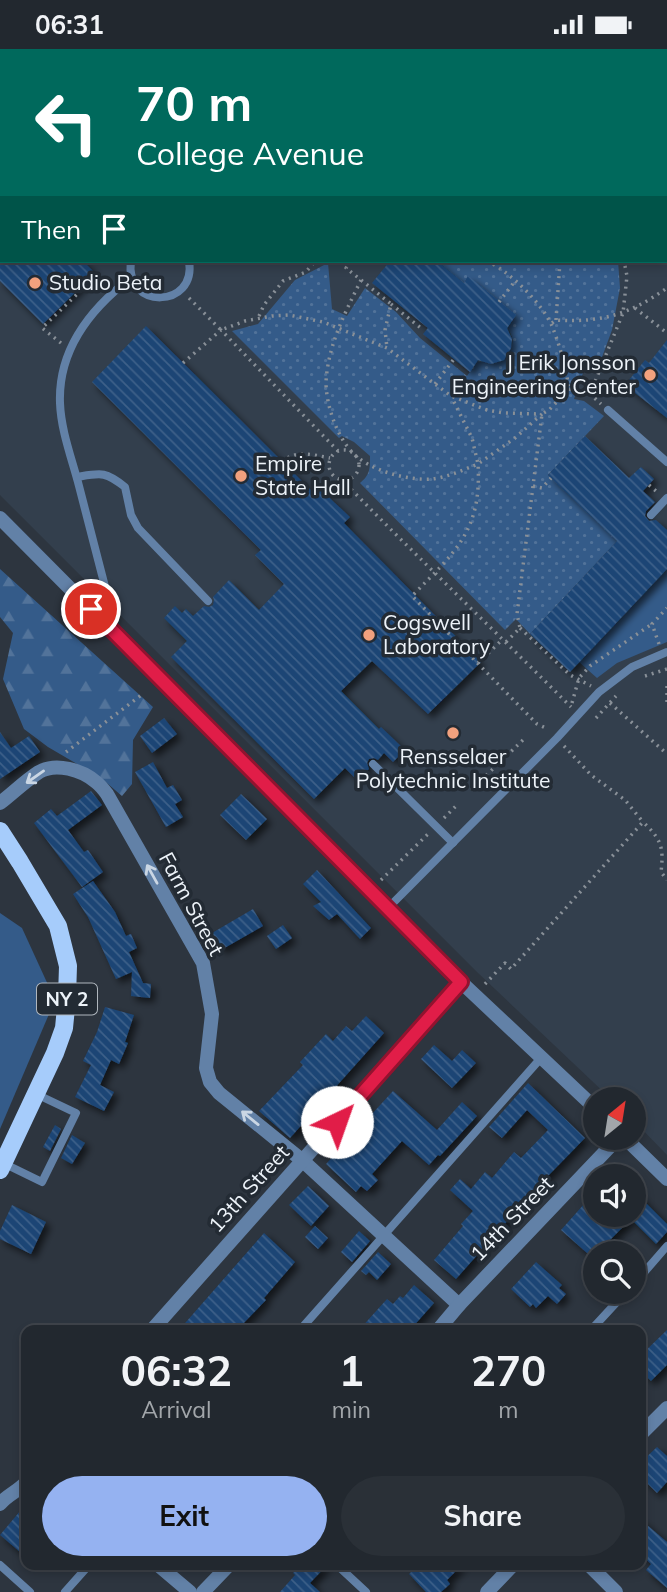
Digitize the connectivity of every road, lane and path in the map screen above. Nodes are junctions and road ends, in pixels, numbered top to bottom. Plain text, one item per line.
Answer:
1 (131, 263) edge
2 (189, 263) edge
3 (313, 263) edge
4 (350, 263) edge
5 (490, 263) edge
6 (560, 263) edge
7 (624, 263) edge
8 (132, 277) junction
9 (361, 280) junction
10 (515, 281) junction
11 (103, 286) dead end
12 (667, 288) edge
13 (181, 290) junction
14 (499, 302) dead end
15 (391, 304) junction
16 (635, 308) junction
17 (623, 313) junction
18 (258, 317) junction
19 (556, 320) junction
20 (551, 323) junction
21 (338, 327) junction
22 (422, 329) dead end
23 (221, 330) junction
24 (667, 333) edge
25 (61, 344) dead end
26 (387, 348) junction
27 (454, 359) dead end
28 (183, 363) dead end
29 (435, 384) junction
30 (569, 389) junction
31 (590, 394) junction
32 (452, 396) junction
33 (608, 410) joint
34 (542, 414) junction
35 (338, 451) junction
36 (353, 453) junction
37 (330, 458) junction
38 (282, 462) dead end
39 (667, 462) edge
40 (478, 464) junction
41 (76, 477) junction
42 (551, 478) dead end
43 (342, 480) junction
44 (533, 486) junction
45 (326, 495) dead end
46 (667, 498) edge
47 (651, 515) dead end
48 (0, 518) edge
49 (434, 573) junction
50 (208, 601) dead end
51 (667, 608) edge
52 (104, 623) junction
53 (652, 624) junction
54 (520, 628) junction
55 (504, 640) junction
56 (664, 650) edge
57 (478, 663) junction
58 (667, 670) edge
59 (643, 677) dead end
60 (579, 678) junction
61 (667, 686) edge
62 (593, 687) dead end
63 (623, 689) dead end
64 (144, 693) dead end
65 (610, 702) junction
66 (667, 703) edge
67 (571, 707) junction
68 (563, 714) dead end
69 (596, 718) dead end
70 (556, 722) dead end
71 (523, 740) dead end
72 (562, 745) dead end
73 (667, 754) edge
74 (373, 765) dead end
75 (42, 771) junction
76 (471, 790) dead end
77 (0, 803) edge
78 (457, 804) dead end
79 (444, 818) dead end
80 (643, 822) junction
81 (0, 831) edge
82 (428, 834) dead end
83 (453, 843) junction
84 (667, 880) edge
85 (379, 882) dead end
86 (387, 909) junction
87 (461, 982) junction
88 (485, 984) dead end
89 (541, 1058) junction
90 (36, 1094) junction
91 (583, 1097) edge
92 (606, 1150) edge
93 (637, 1150) edge
94 (303, 1161) junction
95 (2, 1166) edge
96 (667, 1179) edge
97 (385, 1236) junction
98 (667, 1246) edge
99 (646, 1270) edge
100 (615, 1304) edge
101 (459, 1305) junction
102 (156, 1325) edge
103 (305, 1325) edge
104 (442, 1325) edge
105 (596, 1325) edge
106 (667, 1408) edge
107 (646, 1429) edge
108 (21, 1487) edge
109 (0, 1504) edge
110 (0, 1565) edge
111 (85, 1570) edge
112 (164, 1570) edge
113 (224, 1570) edge
114 (342, 1570) edge
115 (508, 1570) edge
116 (594, 1570) edge
117 (30, 1592) edge
118 (65, 1592) edge
119 (190, 1592) edge
120 (203, 1592) edge
121 (366, 1592) edge
122 (487, 1592) edge
123 (616, 1592) edge

1 - 8 lane
2 - 13 lane
3 - 18 path
4 - 9 path
5 - 10 path
6 - 19 path
7 - 17 path
8 - 13 lane
8 - 41 lane
9 - 15 path
9 - 21 path
10 - 14 path
10 - 20 path
11 - 25 path
12 - 16 path
13 - 23 path
15 - 22 path
15 - 26 path
16 - 17 path
16 - 24 path
17 - 19 path
17 - 31 path
18 - 21 path
18 - 23 path
19 - 20 path
20 - 30 path
21 - 26 path
21 - 36 path
23 - 28 path
23 - 35 path
26 - 29 path
27 - 29 path
29 - 32 path
30 - 31 path
30 - 34 path
31 - 33 path
32 - 34 path
32 - 40 path
33 - 39 lane
34 - 40 path
34 - 44 path
35 - 36 path
35 - 37 path
36 - 40 path
36 - 43 path
37 - 38 path
37 - 43 path
40 - 49 path
41 - 50 lane
41 - 52 lane
42 - 44 path
43 - 45 path
43 - 49 path
44 - 54 path
46 - 47 lane
48 - 52 street
49 - 55 path
49 - 57 path
51 - 53 path
52 - 86 street
53 - 56 path
53 - 60 path
54 - 55 path
54 - 60 path
55 - 57 path
55 - 67 path
56 - 83 lane
57 - 70 path
58 - 59 path
60 - 62 path
60 - 67 path
61 - 66 path
63 - 65 path
64 - 75 path
65 - 69 path
65 - 73 path
67 - 68 path
71 - 76 path
72 - 80 path
74 - 83 lane
75 -> 77 street
94 -> 75 street, Farm Street
78 - 79 path
80 - 84 path
80 - 88 path
81 - 90 main road, NY 2
82 - 85 path
83 - 86 lane
86 - 87 street
87 - 89 street
87 - 94 street, 13th Street
89 - 91 street
89 - 97 lane
90 - 95 main road, NY 2
90 - 95 lane
92 - 101 street, 14th Street
93 - 96 street
94 - 97 street, Farm Street
94 - 102 street, 13th Street
97 - 101 street, Farm Street
97 - 103 lane
98 - 99 lane
100 - 105 lane
101 - 104 street, 14th Street
106 - 107 street
108 - 109 street
110 - 117 lane
111 - 118 lane
112 - 119 street
113 - 120 street
114 - 121 lane
115 - 122 street
116 - 123 street

